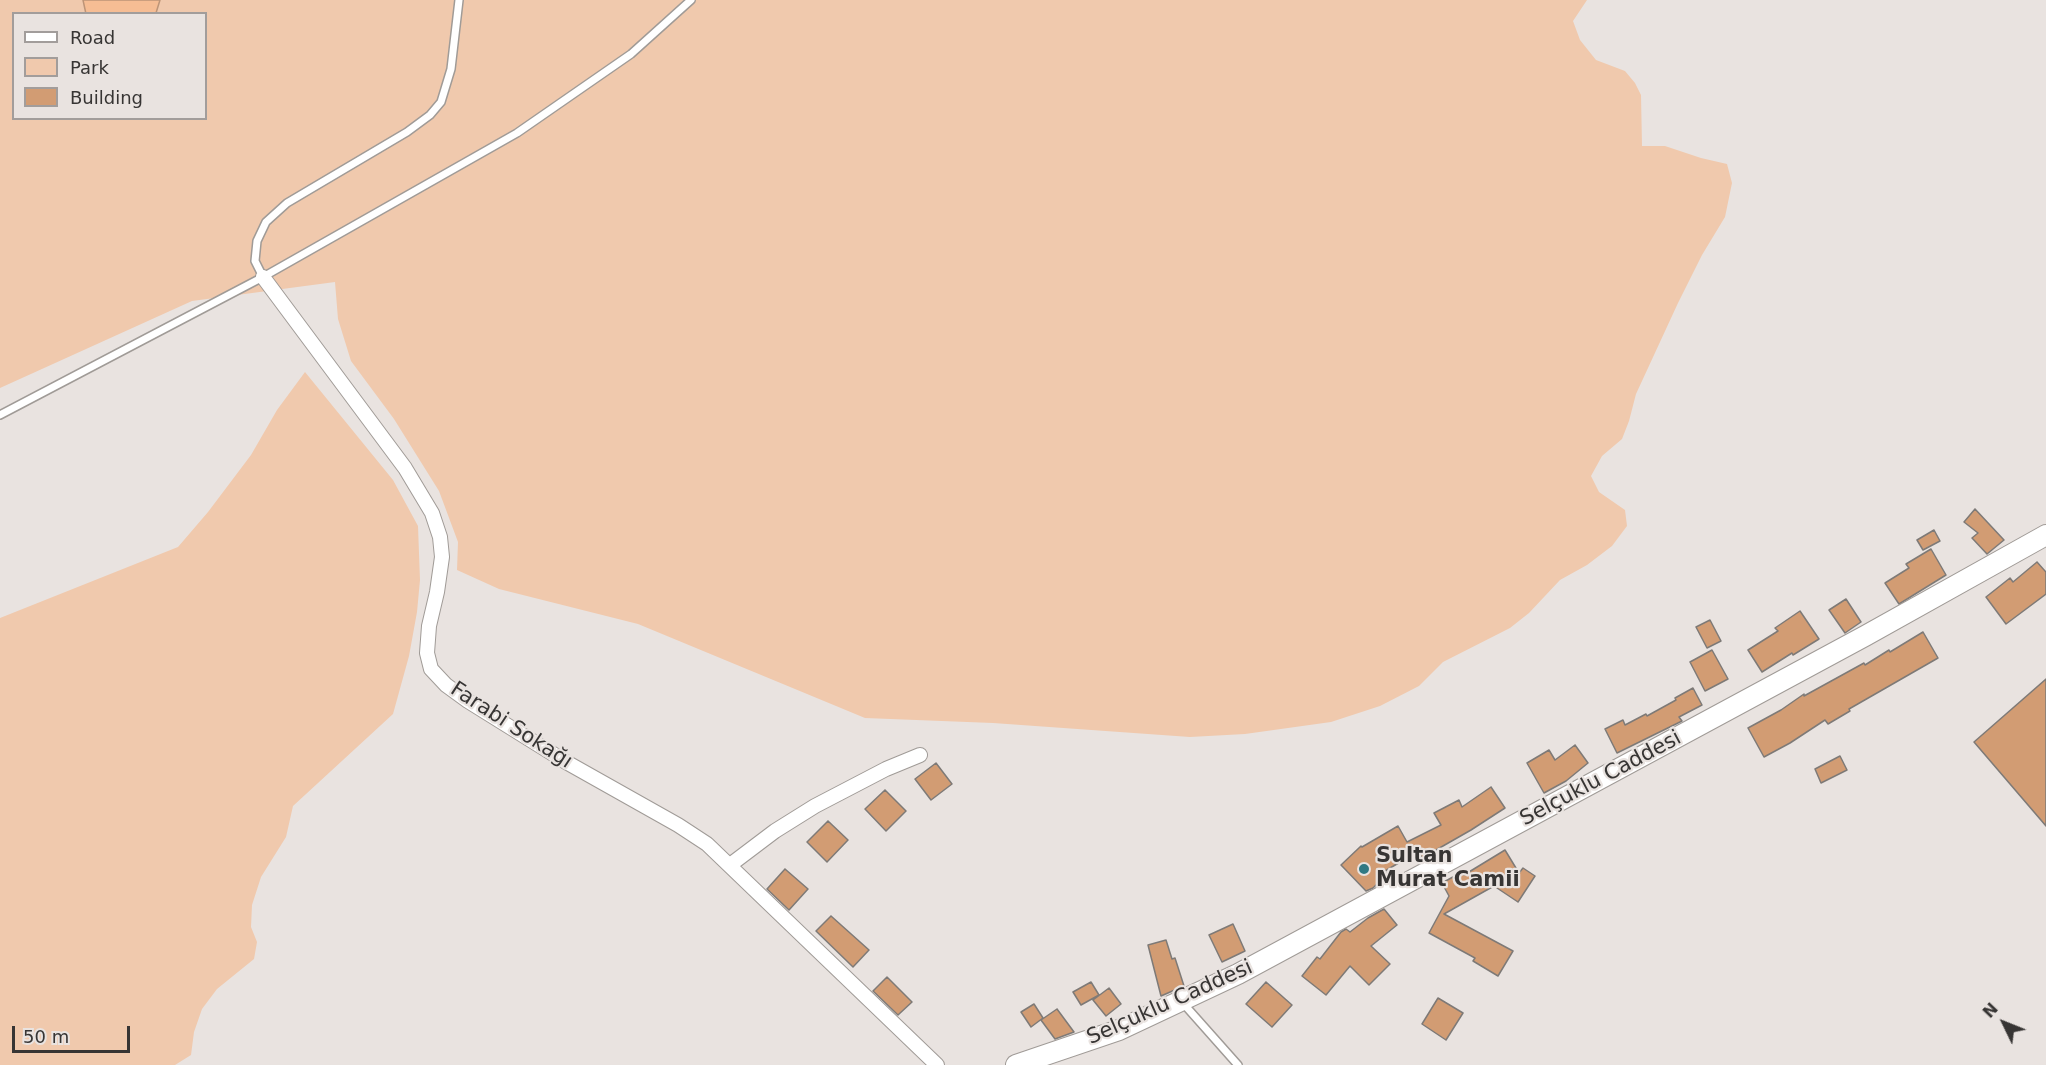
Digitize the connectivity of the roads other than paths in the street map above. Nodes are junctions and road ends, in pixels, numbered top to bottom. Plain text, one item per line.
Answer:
1 (459, 0) edge
2 (691, 0) edge
3 (263, 277) junction
4 (0, 415) edge
5 (2046, 535) edge
6 (920, 755) dead end
7 (730, 865) junction
8 (1182, 1002) junction
9 (937, 1065) edge
10 (1016, 1065) edge
11 (1238, 1065) edge

1 - 3 lane
2 - 3 lane
3 - 4 lane
3 - 7 street, Farabi Sokağı
5 - 8 street, Selçuklu Caddesi
6 - 7 street
7 - 9 street, Farabi Sokağı
8 - 10 street, Selçuklu Caddesi
8 - 11 lane

